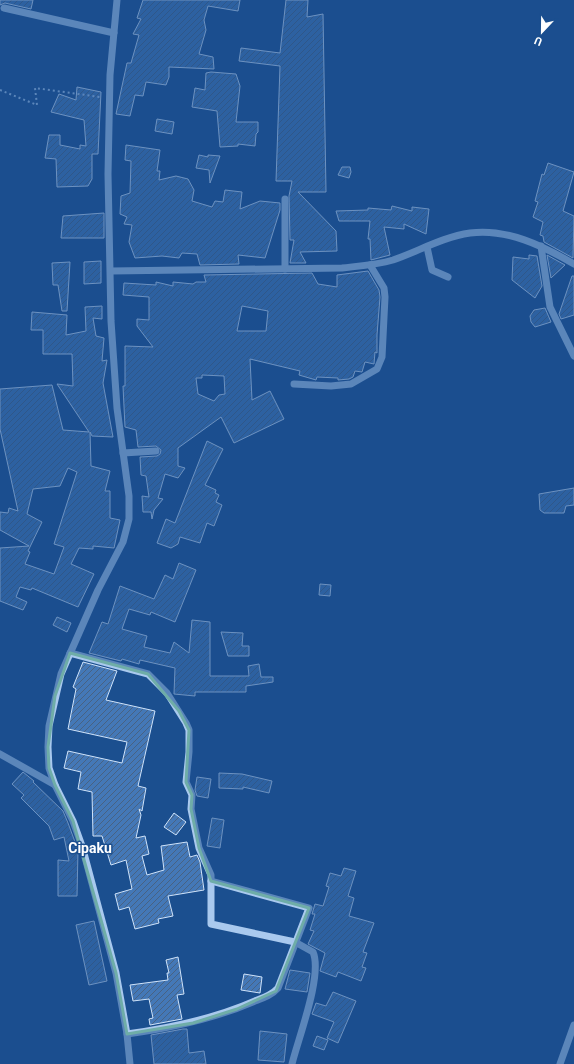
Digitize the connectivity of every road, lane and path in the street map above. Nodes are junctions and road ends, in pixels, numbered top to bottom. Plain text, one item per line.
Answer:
1 (117, 0) edge
2 (4, 8) dead end
3 (114, 33) junction
4 (0, 90) edge
5 (109, 98) junction
6 (285, 199) dead end
7 (540, 246) junction
8 (427, 247) junction
9 (574, 264) edge
10 (370, 265) junction
11 (285, 269) junction
12 (111, 271) junction
13 (448, 276) dead end
14 (574, 356) edge
15 (294, 384) dead end
16 (156, 451) dead end
17 (123, 452) junction
18 (70, 653) junction
19 (0, 754) edge
20 (55, 785) junction
21 (211, 881) junction
22 (295, 942) junction
23 (574, 1025) edge
24 (127, 1034) junction
25 (130, 1064) edge
26 (292, 1064) edge
27 (560, 1064) edge

1 - 3 street
2 - 3 street
3 - 5 street
4 - 5 path
5 - 12 street
6 - 11 street
7 - 8 street
7 - 9 street
7 - 14 street
8 - 10 street
8 - 13 street
10 - 11 street
10 - 15 street
11 - 12 street
12 - 17 street
16 - 17 street
17 - 18 street
18 - 20 street
18 - 21 street
19 - 20 street
20 - 24 street
21 - 22 street
21 - 22 street
22 - 24 street
22 - 26 street
23 - 27 street
24 - 25 street

